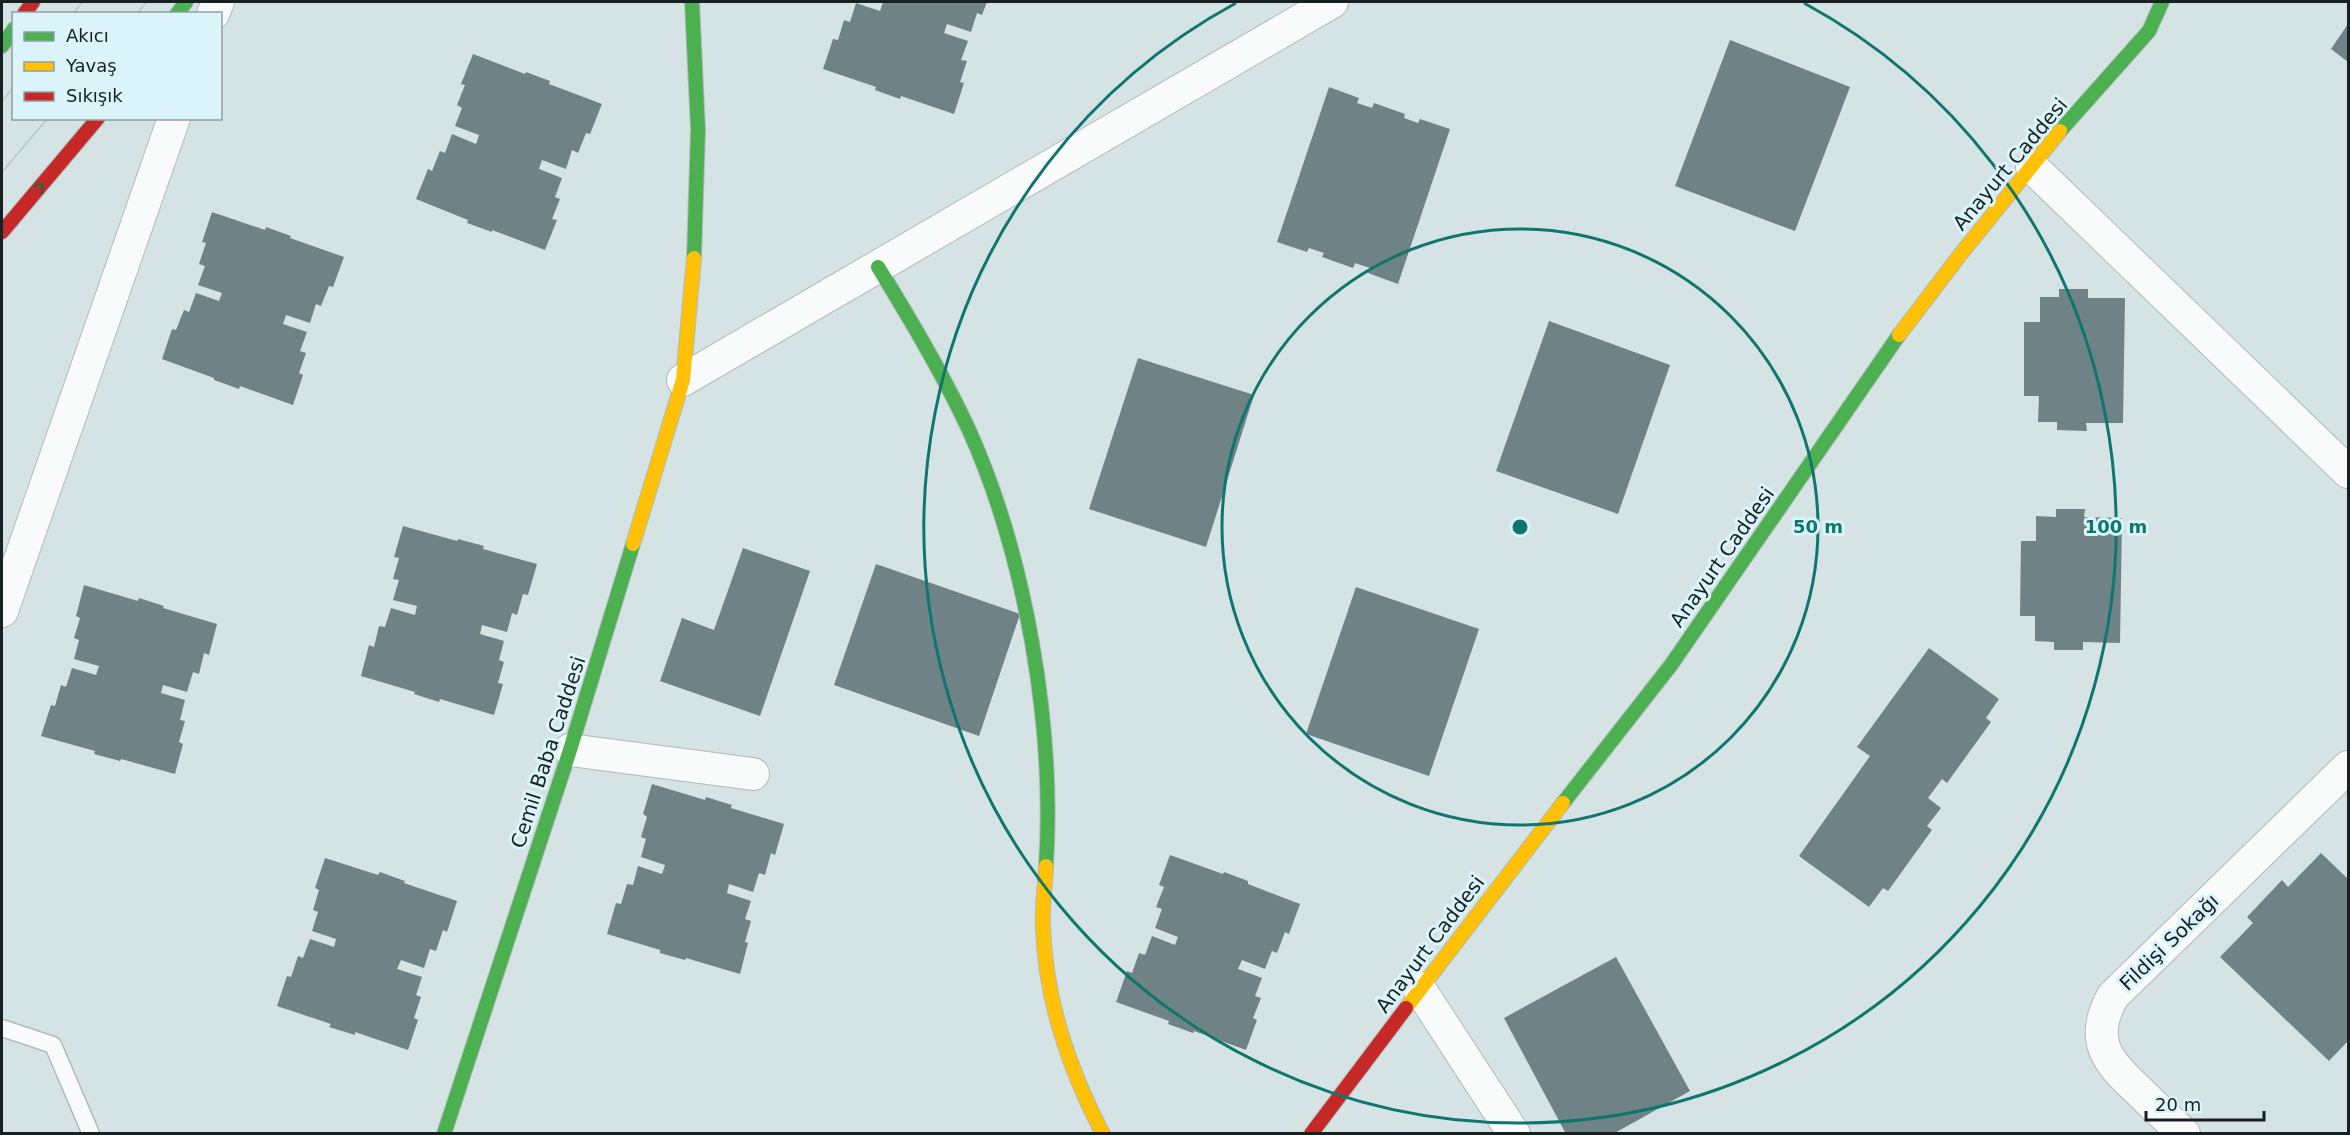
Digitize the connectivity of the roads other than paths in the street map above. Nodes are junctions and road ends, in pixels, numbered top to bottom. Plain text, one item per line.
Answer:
1 (692, 2) edge
2 (1332, 2) edge
3 (2162, 2) edge
4 (12, 32) edge
5 (2, 46) edge
6 (96, 120) edge
7 (173, 120) edge
8 (2032, 166) junction
9 (2, 232) edge
10 (878, 267) junction
11 (683, 380) junction
12 (2349, 471) edge
13 (2, 611) edge
14 (570, 750) junction
15 (2349, 767) edge
16 (753, 774) dead end
17 (1419, 988) junction
18 (2, 1029) edge
19 (91, 1134) edge
20 (444, 1134) edge
21 (1103, 1134) edge
22 (1311, 1134) edge
23 (1514, 1134) edge
24 (2184, 1134) edge

1 - 11 street, Cemil Baba Caddesi
2 - 10 street
3 - 8 street, Anayurt Caddesi
4 - 5 street
9 -> 6 street
7 - 13 street
8 - 12 street
8 - 17 street, Anayurt Caddesi
10 - 11 street
10 - 21 street
11 - 14 street, Cemil Baba Caddesi
14 - 16 street
14 - 20 street, Cemil Baba Caddesi
15 - 24 street, Fildişi Sokağı
17 - 22 street, Anayurt Caddesi
17 - 23 street
18 - 19 lane

